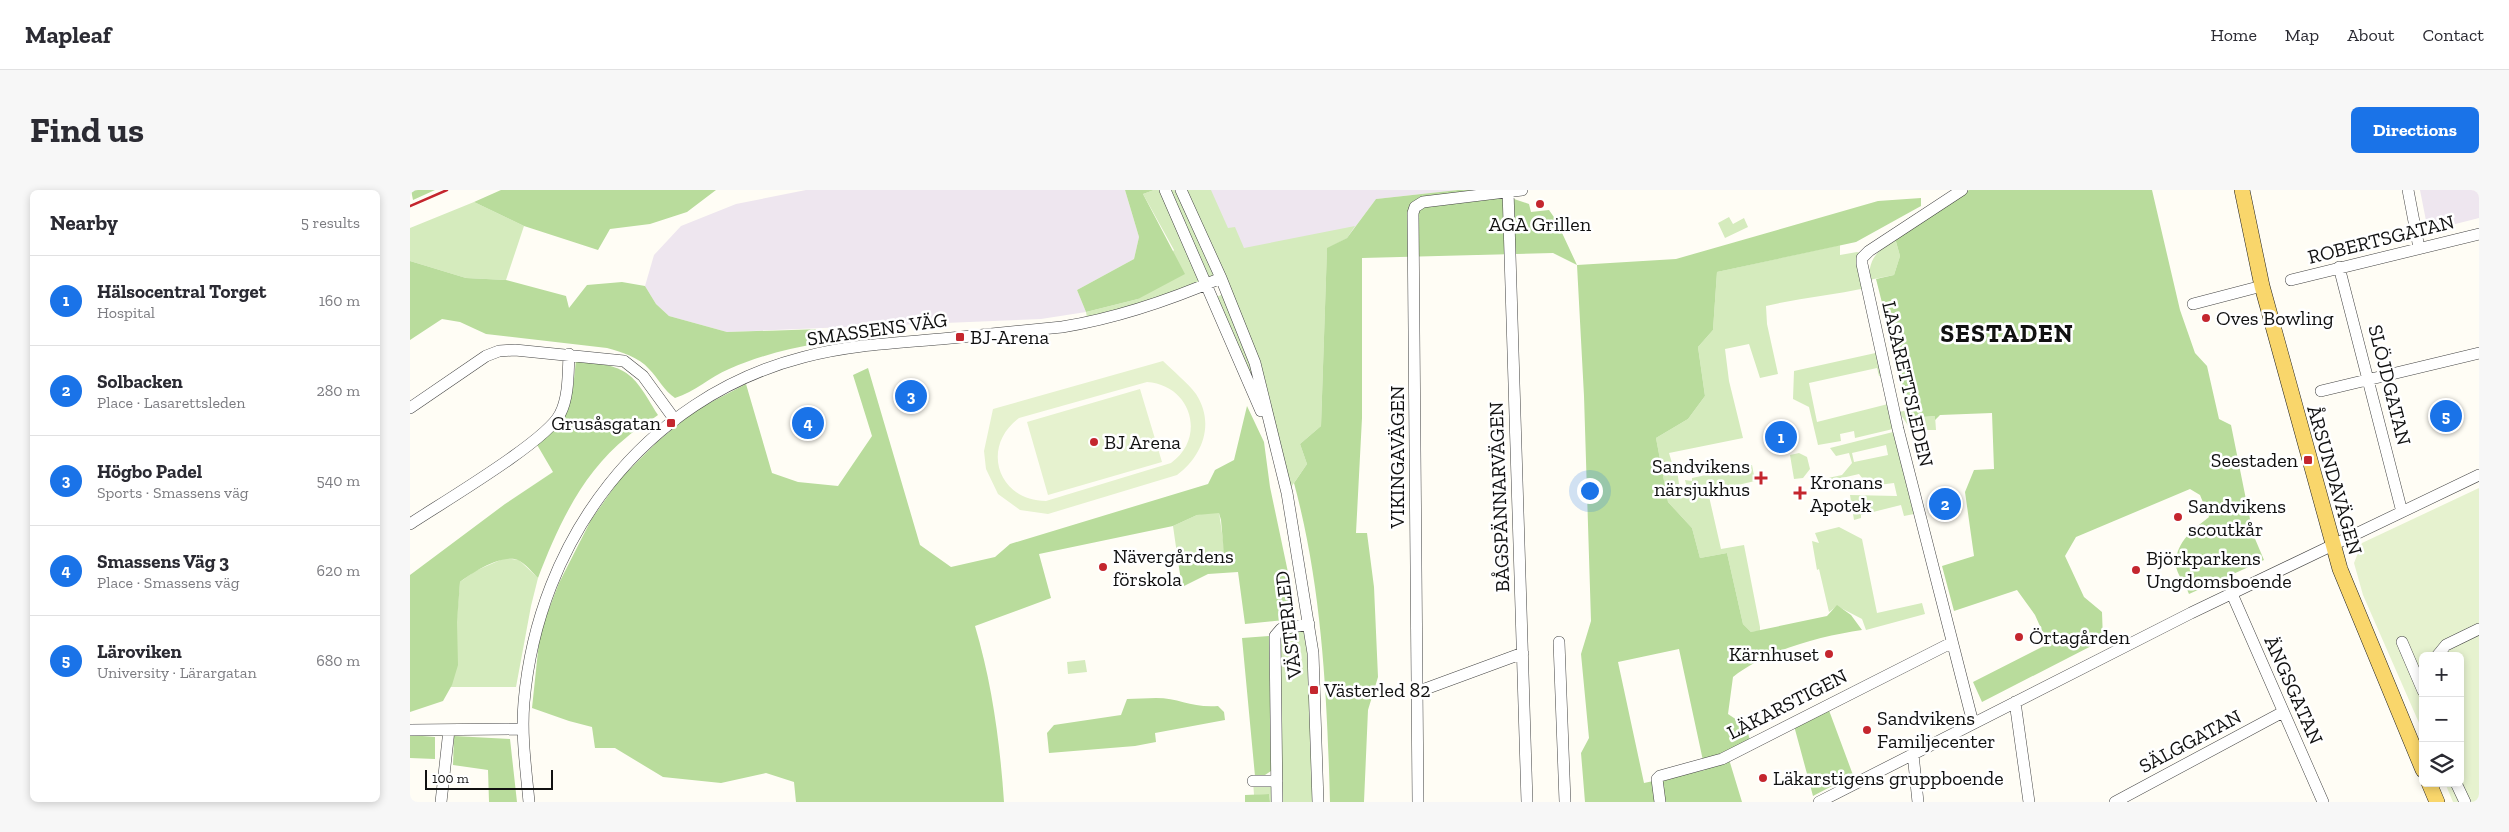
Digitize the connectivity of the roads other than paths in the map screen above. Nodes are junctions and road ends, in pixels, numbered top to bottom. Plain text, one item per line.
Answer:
1 (1165, 190) edge
2 (1181, 190) edge
3 (1522, 190) edge
4 (1962, 190) edge
5 (2242, 190) edge
6 (2408, 190) edge
7 (1508, 191) edge
8 (2479, 234) edge
9 (2419, 248) junction
10 (2339, 267) junction
11 (1221, 278) junction
12 (2291, 280) dead end
13 (1207, 284) junction
14 (2262, 286) junction
15 (2193, 304) dead end
16 (2479, 353) edge
17 (569, 354) junction
18 (2370, 380) junction
19 (2321, 391) dead end
20 (410, 408) edge
21 (675, 420) junction
22 (1275, 445) junction
23 (2479, 475) edge
24 (2402, 512) junction
25 (410, 524) edge
26 (2333, 547) junction
27 (2232, 594) junction
28 (1309, 624) junction
29 (2479, 629) edge
30 (1559, 642) dead end
31 (2402, 642) dead end
32 (1951, 643) junction
33 (2440, 652) edge
34 (1522, 653) junction
35 (2419, 671) edge
36 (1417, 692) junction
37 (2015, 702) junction
38 (2283, 712) junction
39 (1973, 723) junction
40 (523, 729) junction
41 (410, 730) edge
42 (449, 730) junction
43 (1913, 754) junction
44 (2419, 761) edge
45 (1253, 781) dead end
46 (1277, 782) junction
47 (2430, 787) edge
48 (2458, 787) edge
49 (441, 802) edge
50 (529, 802) edge
51 (1277, 802) edge
52 (1318, 802) edge
53 (1418, 802) edge
54 (1527, 802) edge
55 (1566, 802) edge
56 (1660, 802) edge
57 (1819, 802) edge
58 (1918, 802) edge
59 (2029, 802) edge
60 (2116, 802) edge
61 (2323, 802) edge
62 (2437, 802) edge
63 (2465, 802) edge

1 - 13 street, VÄSTERLED
2 - 11 street, VÄSTERLED
3 - 7 street, VIKINGAVÄGEN
4 - 32 street, LASARETTSLEDEN
5 - 14 main road, ÅRSUNDAVÄGEN
6 - 9 street
7 - 34 street, BÅGSPÄNNARVÄGEN
7 - 36 street, VIKINGAVÄGEN
8 - 9 street, ROBERTSGATAN
9 - 10 street, ROBERTSGATAN
10 - 12 street, ROBERTSGATAN
10 - 18 street, SLÖJDGATAN
11 - 13 street, SMASSENS VÄG
11 - 22 street, VÄSTERLED
13 - 21 street, SMASSENS VÄG
13 - 22 street, VÄSTERLED
14 - 15 street
14 - 26 main road, ÅRSUNDAVÄGEN
16 - 18 street
17 - 20 street
17 - 21 street
17 - 25 street
18 - 19 street
18 - 24 street, SLÖJDGATAN
21 - 40 street, SMASSENS VÄG
22 - 28 street, VÄSTERLED
23 - 24 street
24 - 26 street
26 - 27 street
26 - 44 main road, ÅRSUNDAVÄGEN
27 - 37 street
27 - 38 street, ÄNGSGATAN
28 - 46 street
28 - 52 street, VÄSTERLED
29 - 33 street
30 - 55 street
31 - 35 street
32 - 39 street, LASARETTSLEDEN
32 - 56 street, LÄKARSTIGEN
34 - 36 street
34 - 54 street, BÅGSPÄNNARVÄGEN
36 - 53 street, VIKINGAVÄGEN
37 - 39 street
37 - 59 street
38 - 60 street, SÄLGGATAN
38 - 61 street, ÄNGSGATAN
39 - 43 street
40 - 42 street
40 - 50 street, SMASSENS VÄG
41 - 42 street
42 - 49 street
43 - 57 street
43 - 58 street
45 - 46 street
46 - 51 street
47 - 62 main road
48 - 63 street

